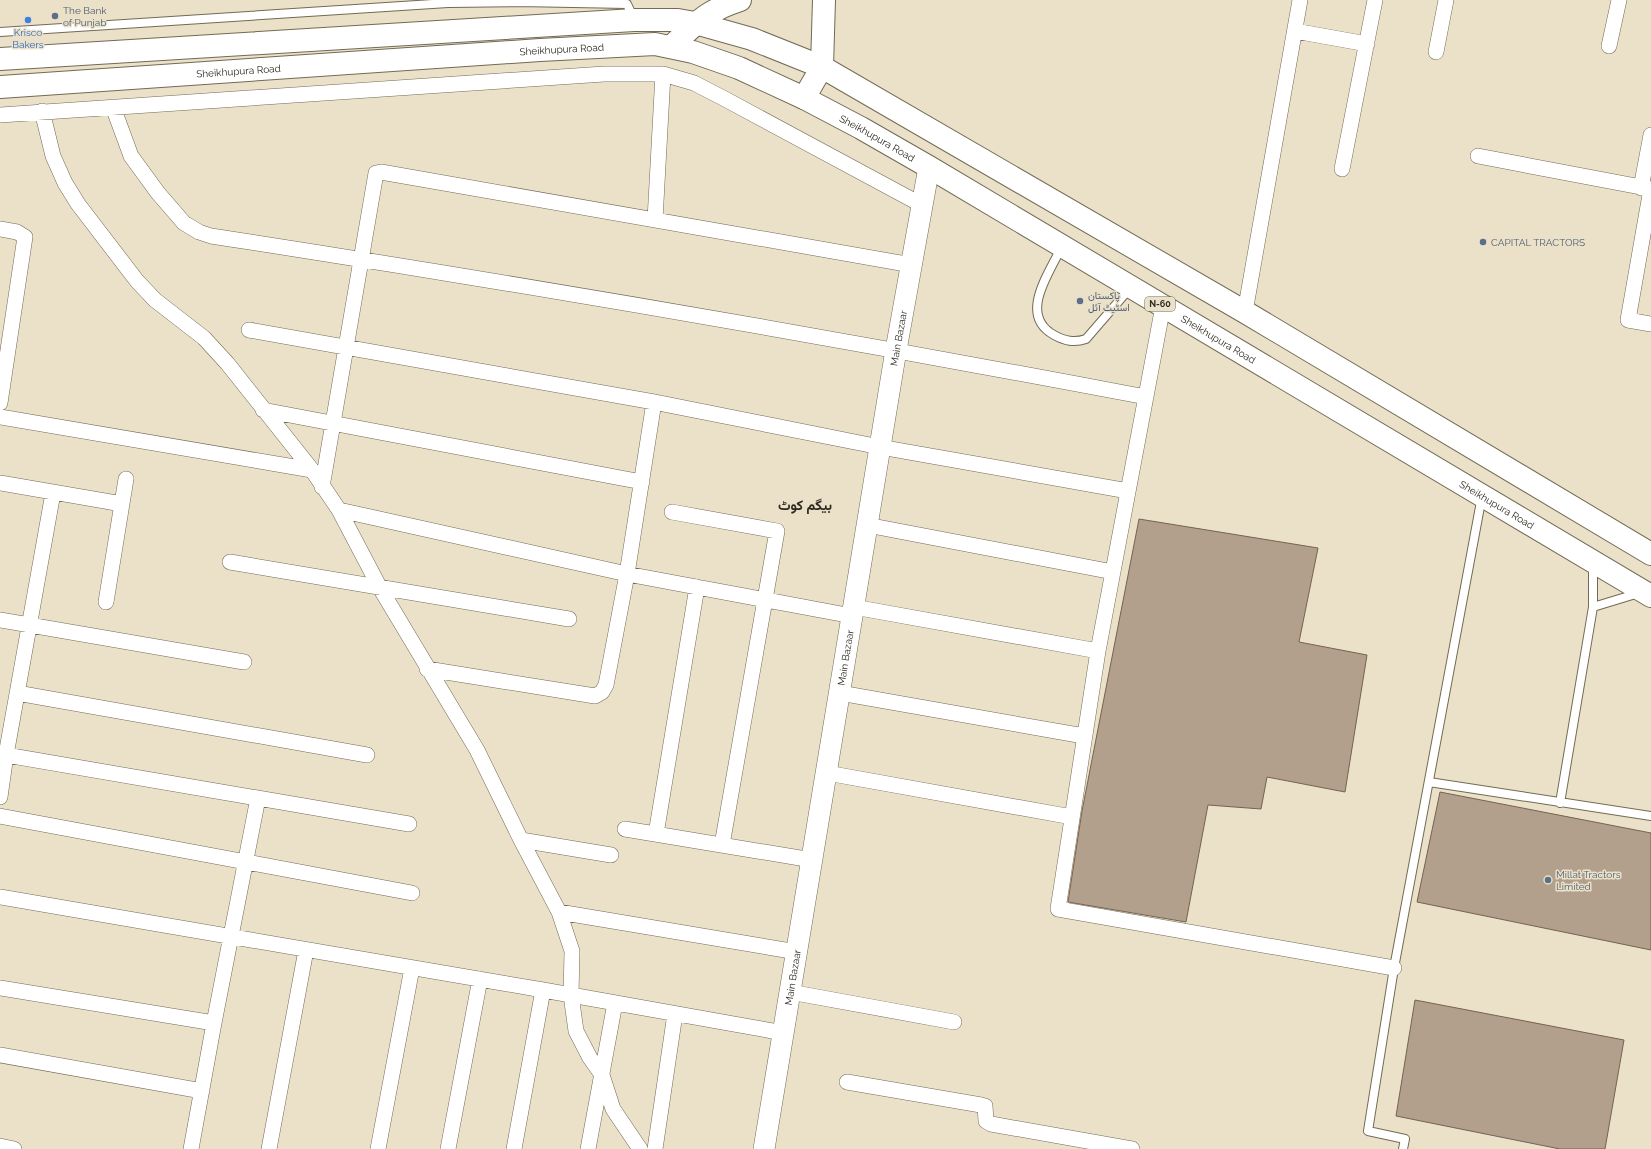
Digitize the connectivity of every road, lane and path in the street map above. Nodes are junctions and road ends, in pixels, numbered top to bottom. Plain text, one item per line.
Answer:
1 (824, 0) edge
2 (1300, 0) edge
3 (1375, 0) edge
4 (1446, 0) edge
5 (1619, 0) edge
6 (519, 1) edge
7 (721, 2) edge
8 (634, 20) junction
9 (687, 21) junction
10 (1295, 31) junction
11 (0, 32) edge
12 (1367, 44) junction
13 (663, 45) junction
14 (1609, 46) dead end
15 (1436, 52) dead end
16 (0, 59) edge
17 (822, 67) junction
18 (663, 74) junction
19 (0, 87) edge
20 (804, 98) junction
21 (113, 107) junction
22 (42, 111) junction
23 (0, 115) edge
24 (1651, 135) edge
25 (1478, 156) dead end
26 (929, 167) junction
27 (1342, 169) dead end
28 (1648, 189) edge
29 (922, 205) junction
30 (655, 220) junction
31 (0, 229) edge
32 (1062, 246) junction
33 (361, 259) junction
34 (912, 265) junction
35 (1131, 287) junction
36 (1163, 306) junction
37 (1245, 312) junction
38 (1651, 324) edge
39 (249, 330) dead end
40 (347, 347) junction
41 (896, 350) junction
42 (1146, 397) junction
43 (654, 402) junction
44 (0, 403) edge
45 (263, 410) junction
46 (0, 417) edge
47 (333, 424) junction
48 (880, 447) junction
49 (312, 470) junction
50 (126, 480) dead end
51 (642, 482) junction
52 (0, 483) edge
53 (322, 487) junction
54 (1128, 491) junction
55 (53, 493) junction
56 (1482, 496) junction
57 (122, 504) junction
58 (339, 510) junction
59 (672, 512) dead end
60 (867, 525) junction
61 (1651, 554) edge
62 (1592, 561) junction
63 (230, 562) dead end
64 (1113, 572) junction
65 (627, 574) junction
66 (697, 587) junction
67 (380, 588) junction
68 (1648, 594) edge
69 (765, 599) junction
70 (106, 602) dead end
71 (1594, 606) junction
72 (853, 612) junction
73 (569, 619) dead end
74 (0, 620) edge
75 (30, 625) junction
76 (1098, 651) junction
77 (244, 662) dead end
78 (427, 670) junction
79 (18, 693) junction
80 (840, 693) junction
81 (1084, 736) junction
82 (3, 754) edge
83 (367, 756) dead end
84 (827, 772) junction
85 (1429, 782) junction
86 (0, 797) edge
87 (258, 798) junction
88 (1560, 803) junction
89 (0, 816) edge
90 (1072, 816) junction
91 (1651, 816) edge
92 (409, 824) dead end
93 (625, 828) dead end
94 (656, 834) junction
95 (521, 840) junction
96 (722, 845) junction
97 (611, 855) dead end
98 (812, 860) junction
99 (246, 862) junction
100 (412, 893) dead end
101 (0, 898) edge
102 (559, 912) junction
103 (231, 937) junction
104 (306, 950) junction
105 (797, 952) junction
106 (412, 968) junction
107 (1394, 968) junction
108 (480, 979) junction
109 (0, 988) edge
110 (543, 990) junction
111 (790, 992) junction
112 (571, 995) junction
113 (615, 1003) junction
114 (675, 1014) junction
115 (954, 1022) dead end
116 (214, 1023) junction
117 (784, 1033) junction
118 (0, 1055) edge
119 (602, 1075) junction
120 (847, 1082) dead end
121 (202, 1091) junction
122 (0, 1146) edge
123 (1099, 1146) edge
124 (14, 1149) edge
125 (191, 1149) edge
126 (269, 1149) edge
127 (378, 1149) edge
128 (448, 1149) edge
129 (514, 1149) edge
130 (588, 1149) edge
131 (640, 1149) edge
132 (655, 1149) edge
133 (764, 1149) edge
134 (1132, 1149) edge
135 (1403, 1149) edge

1 - 17 main road
2 - 10 street
3 - 12 street
4 - 15 street
5 - 14 street
6 - 8 lane
6 - 11 lane
7 - 9 main road
8 - 9 main road
8 - 16 main road
9 - 13 main road
9 - 17 main road
10 - 12 street
10 - 37 street
12 - 27 street
13 - 19 main road, Sheikhupura Road
13 - 20 main road, Sheikhupura Road / N-60
17 - 20 main road
17 - 37 main road
18 - 21 street
18 - 29 street
18 - 30 street
20 - 26 main road, Sheikhupura Road / N-60
21 - 22 street
21 - 33 street
22 - 23 street
22 - 45 street
24 - 28 street
25 - 28 street
26 - 29 street, Main Bazaar
26 - 32 main road, Sheikhupura Road / N-60
28 - 38 street
29 - 34 street, Main Bazaar
30 - 33 street
30 - 34 street
31 - 44 street
32 - 35 main road, Sheikhupura Road / N-60
32 - 35 lane
33 - 40 street
33 - 41 street
34 - 41 street, Main Bazaar
35 - 36 main road, Sheikhupura Road / N-60
36 - 42 street
36 - 56 main road, Sheikhupura Road / N-60
37 - 61 main road
39 - 40 street
40 - 43 street
40 - 47 street
41 - 42 street
41 - 48 street, Main Bazaar
42 - 54 street
43 - 48 street
43 - 51 street
45 - 47 street
45 - 49 street
46 - 49 street
47 - 51 street
47 - 53 street
48 - 54 street
48 - 60 street, Main Bazaar
49 - 53 street
50 - 57 street
51 - 65 street
52 - 55 street
53 - 58 street
54 - 64 street
55 - 57 street
55 - 75 street
56 - 62 main road, Sheikhupura Road / N-60
56 - 85 lane
57 - 70 street
58 - 65 street
58 - 67 street
59 - 69 street
60 - 64 street
60 - 72 street, Main Bazaar
62 - 68 main road, Sheikhupura Road / N-60
62 - 71 lane
63 - 67 street
64 - 76 street
65 - 66 street
65 - 78 street
66 - 69 street
66 - 94 street
67 - 73 street
67 - 78 street
68 - 71 lane
69 - 72 street
69 - 96 street
71 - 88 lane
72 - 76 street
72 - 80 street, Main Bazaar
74 - 75 street
75 - 77 street
75 - 79 street
76 - 81 street
78 - 95 street
79 - 82 street
79 - 83 street
80 - 81 street
80 - 84 street, Main Bazaar
81 - 90 street
82 - 86 street
82 - 87 street
84 - 90 street
84 - 98 street, Main Bazaar
85 - 88 lane
85 - 107 lane
87 - 92 street
87 - 99 street
88 - 91 lane
89 - 99 street
90 - 107 street
93 - 94 street
94 - 96 street
95 - 97 street
95 - 102 street
96 - 98 street
98 - 105 street, Main Bazaar
99 - 100 street
99 - 103 street
101 - 103 street
102 - 105 street
102 - 112 street
103 - 104 street
103 - 116 street
104 - 106 street
104 - 126 street
105 - 111 street, Main Bazaar
106 - 108 street
106 - 127 street
107 - 135 lane
108 - 110 street
108 - 128 street
109 - 116 street
110 - 112 street
110 - 129 street
111 - 115 street
111 - 117 street, Main Bazaar
112 - 113 street
112 - 119 street
113 - 114 street
113 - 119 street
114 - 117 street
114 - 132 street
116 - 121 street
117 - 133 street, Main Bazaar
118 - 121 street
119 - 130 street
119 - 131 street
120 - 123 street
121 - 125 street
122 - 124 street
123 - 134 street

